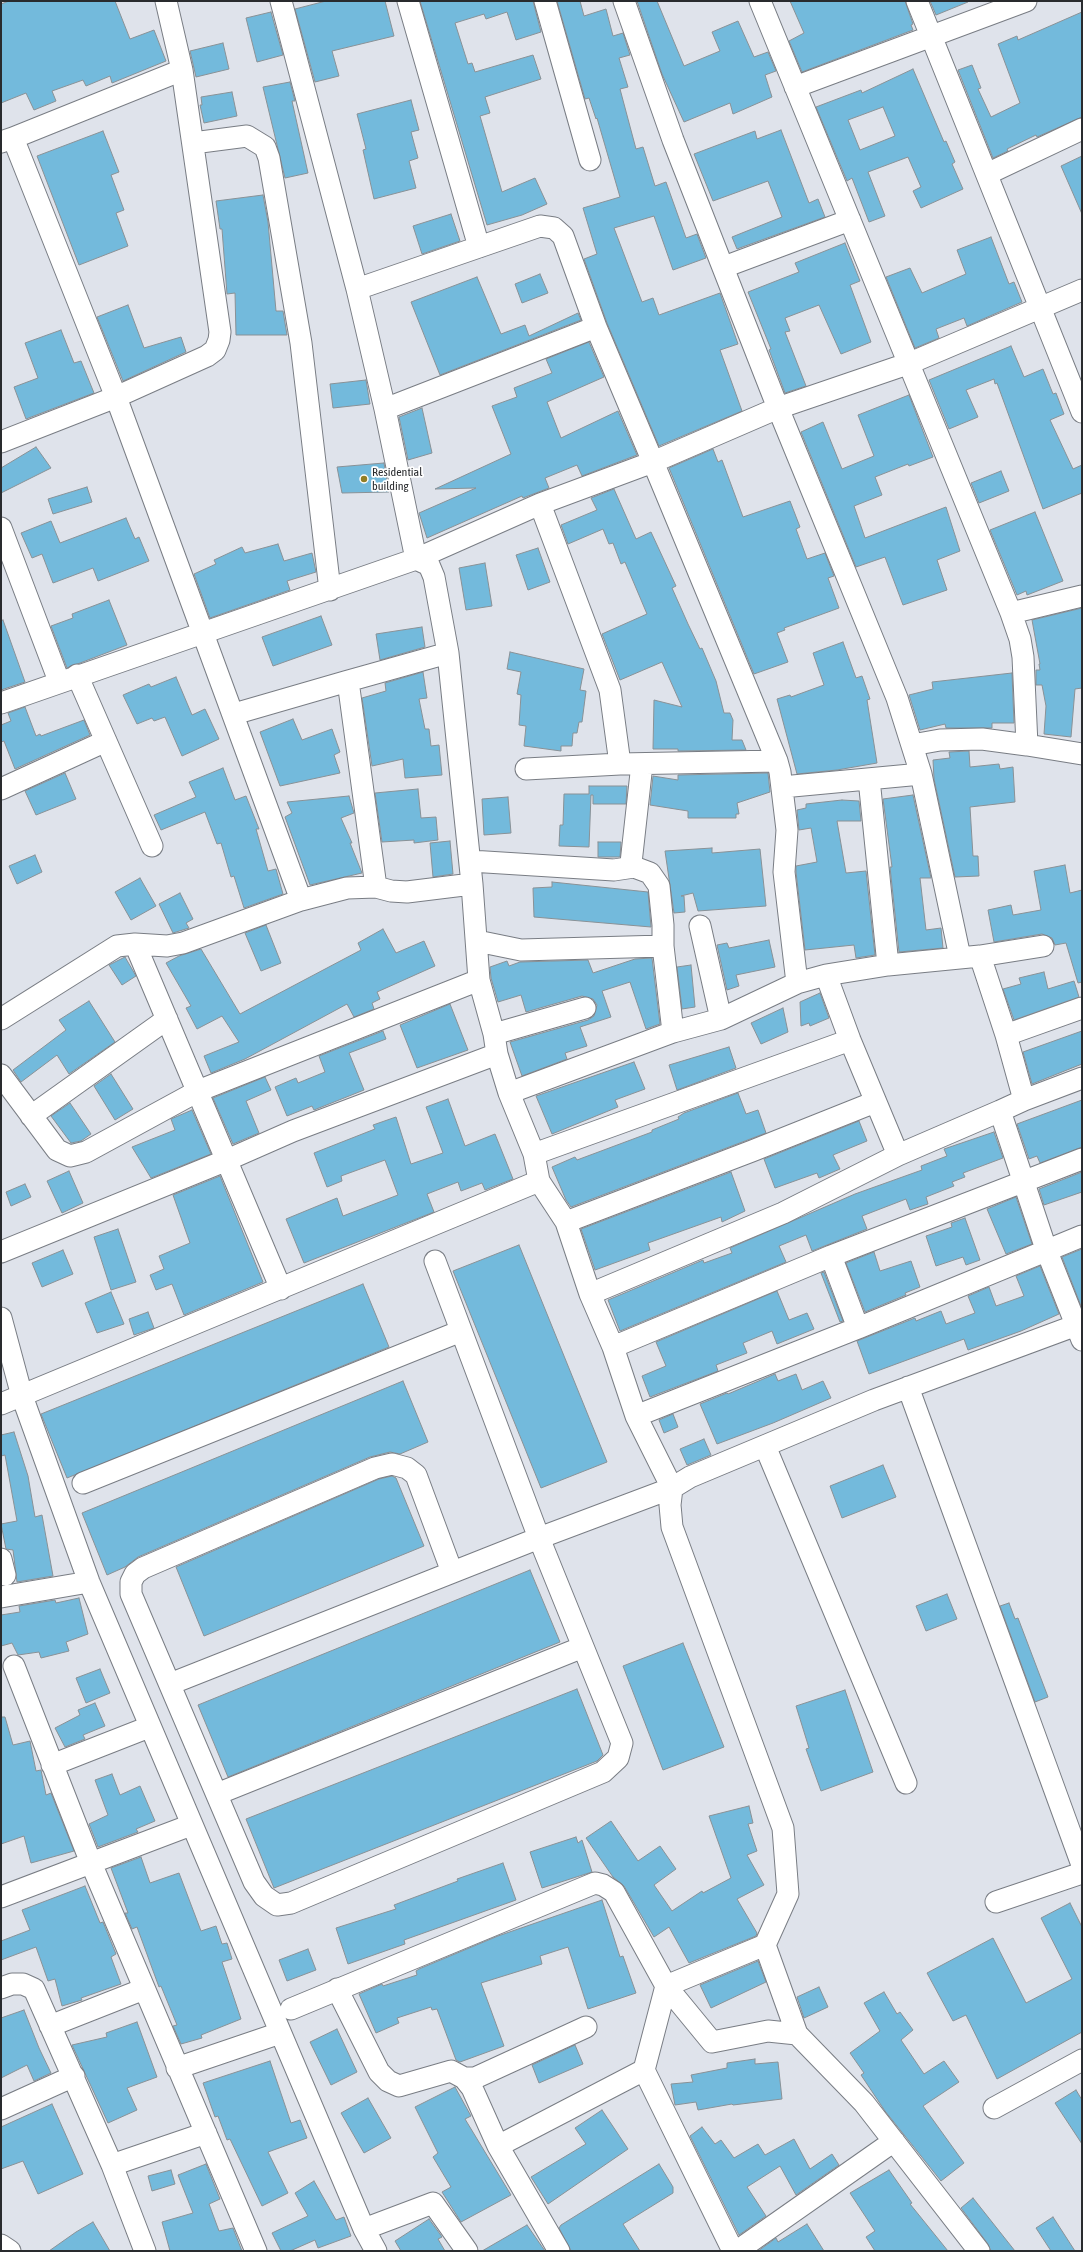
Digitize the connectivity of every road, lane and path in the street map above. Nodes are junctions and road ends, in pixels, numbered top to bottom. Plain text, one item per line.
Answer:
1 (166, 1) edge
2 (280, 1) edge
3 (408, 1) edge
4 (545, 1) edge
5 (624, 1) edge
6 (760, 1) edge
7 (917, 1) edge
8 (1026, 1) edge
9 (932, 38) junction
10 (182, 70) junction
11 (795, 87) junction
12 (1082, 130) edge
13 (7, 140) edge
14 (193, 143) junction
15 (590, 160) dead end
16 (987, 174) junction
17 (850, 220) junction
18 (479, 246) junction
19 (724, 267) junction
20 (357, 289) junction
21 (1082, 290) edge
22 (1040, 306) junction
23 (596, 327) junction
24 (910, 363) junction
25 (116, 397) junction
26 (778, 408) junction
27 (385, 409) junction
28 (1082, 412) edge
29 (1, 442) edge
30 (653, 462) junction
31 (540, 504) junction
32 (1, 528) edge
33 (416, 559) junction
34 (330, 590) junction
35 (1082, 596) edge
36 (1011, 613) junction
37 (204, 632) junction
38 (448, 653) junction
39 (68, 678) junction
40 (348, 681) junction
41 (1, 703) edge
42 (234, 714) junction
43 (106, 741) junction
44 (912, 745) junction
45 (1027, 746) junction
46 (1082, 754) edge
47 (777, 760) junction
48 (620, 764) junction
49 (642, 764) junction
50 (526, 769) dead end
51 (921, 774) junction
52 (869, 779) junction
53 (782, 787) junction
54 (1, 788) edge
55 (152, 846) dead end
56 (470, 861) junction
57 (634, 867) junction
58 (472, 884) junction
59 (376, 887) junction
60 (301, 900) junction
61 (700, 926) dead end
62 (477, 941) junction
63 (135, 944) junction
64 (663, 946) junction
65 (1043, 946) dead end
66 (980, 956) junction
67 (960, 957) junction
68 (888, 964) junction
69 (826, 975) junction
70 (479, 980) junction
71 (797, 983) junction
72 (585, 1008) dead end
73 (1082, 1008) edge
74 (1, 1019) edge
75 (167, 1019) junction
76 (721, 1019) junction
77 (673, 1032) junction
78 (494, 1034) junction
79 (1006, 1036) junction
80 (850, 1040) junction
81 (497, 1054) junction
82 (1082, 1078) edge
83 (4, 1084) edge
84 (198, 1091) junction
85 (509, 1093) junction
86 (1024, 1100) junction
87 (875, 1102) junction
88 (1000, 1111) junction
89 (31, 1116) junction
90 (534, 1154) junction
91 (898, 1155) junction
92 (1082, 1159) edge
93 (227, 1160) junction
94 (539, 1180) junction
95 (1024, 1183) junction
96 (566, 1222) junction
97 (1082, 1236) edge
98 (1046, 1249) junction
99 (1, 1252) edge
100 (831, 1256) junction
101 (434, 1261) dead end
102 (281, 1289) junction
103 (590, 1294) junction
104 (858, 1328) junction
105 (1080, 1329) edge
106 (461, 1330) junction
107 (3, 1331) edge
108 (613, 1347) junction
109 (908, 1387) junction
110 (22, 1396) junction
111 (1, 1404) edge
112 (636, 1416) junction
113 (766, 1446) junction
114 (83, 1483) dead end
115 (672, 1488) junction
116 (539, 1538) junction
117 (452, 1572) junction
118 (89, 1582) junction
119 (1, 1597) edge
120 (583, 1647) junction
121 (14, 1666) dead end
122 (170, 1684) junction
123 (149, 1728) junction
124 (52, 1765) junction
125 (906, 1783) dead end
126 (217, 1794) junction
127 (191, 1825) junction
128 (91, 1863) junction
129 (1082, 1865) edge
130 (1082, 1873) edge
131 (1, 1897) edge
132 (996, 1902) dead end
133 (765, 1945) junction
134 (666, 1986) junction
135 (1, 1988) edge
136 (144, 1989) junction
137 (337, 1989) junction
138 (291, 2009) dead end
139 (50, 2026) junction
140 (586, 2027) dead end
141 (280, 2033) junction
142 (797, 2034) junction
143 (1082, 2060) edge
144 (177, 2068) junction
145 (644, 2070) junction
146 (74, 2076) junction
147 (464, 2078) junction
148 (994, 2108) dead end
149 (1, 2109) edge
150 (206, 2133) junction
151 (894, 2142) junction
152 (498, 2146) junction
153 (112, 2165) junction
154 (364, 2229) junction
155 (1, 2245) edge
156 (10, 2251) edge
157 (145, 2251) edge
158 (256, 2251) edge
159 (376, 2251) edge
160 (467, 2251) edge
161 (559, 2251) edge
162 (733, 2251) edge
163 (737, 2251) edge
164 (979, 2251) edge

1 - 10 street
2 - 20 street
3 - 18 street
4 - 15 street
5 - 19 street
6 - 11 street
7 - 9 street
8 - 9 street
9 - 11 street
9 - 16 street
10 - 13 street
10 - 14 street
11 - 17 street
12 - 16 street
13 - 25 street
14 - 25 street
14 - 34 street
16 - 22 street
17 - 19 street
17 - 24 street
18 - 20 street
18 - 23 street
19 - 26 street
20 - 27 street
21 - 22 street
22 - 24 street
22 - 28 street
23 - 27 street
23 - 30 street
24 - 26 street
24 - 36 street
25 - 29 street
25 - 37 street
26 - 30 street
26 - 44 street
27 - 33 street
30 - 31 street
30 - 47 street
31 - 33 street
31 - 48 street
32 - 39 street
33 - 34 street
33 - 38 street
34 - 37 street
35 - 36 street
36 - 45 street
37 - 39 street
37 - 42 street
38 - 40 street
38 - 56 street
39 - 41 street
39 - 43 street
40 - 42 street
40 - 59 street
42 - 60 street
43 - 54 street
43 - 55 street
44 - 45 street
44 - 51 street
45 - 46 street
47 - 49 street
47 - 53 street
48 - 49 street
48 - 50 street
49 - 57 street
51 - 52 street
51 - 67 street
52 - 53 street
52 - 68 street
53 - 71 street
56 - 57 street
56 - 58 street
57 - 64 street
58 - 59 street
58 - 62 street
59 - 60 street
60 - 63 street
61 - 76 street
62 - 64 street
62 - 70 street
63 - 74 street
63 - 75 street
64 - 77 street
65 - 66 street
66 - 67 street
66 - 79 street
67 - 68 street
68 - 69 street
69 - 71 street
69 - 80 street
70 - 78 street
70 - 84 street
71 - 76 street
72 - 78 street
73 - 79 street
75 - 84 street
75 - 89 street
76 - 77 street
77 - 85 street
78 - 81 street
79 - 86 street
80 - 87 street
80 - 90 street
81 - 85 street
81 - 93 street
82 - 86 street
83 - 89 street
84 - 89 street
84 - 93 street
85 - 90 street
86 - 88 street
87 - 91 street
87 - 96 street
88 - 91 street
88 - 95 street
90 - 94 street
91 - 103 street
92 - 95 street
93 - 99 street
93 - 102 street
94 - 96 street
94 - 102 street
95 - 98 street
95 - 100 street
96 - 103 street
97 - 98 street
98 - 104 street
98 - 105 street
100 - 104 street
100 - 108 street
101 - 106 street
102 - 110 street
103 - 108 street
104 - 112 street
105 - 109 street
106 - 114 street
106 - 116 street
107 - 110 street
108 - 112 street
109 - 113 street
109 - 129 street
110 - 111 street
110 - 118 street
112 - 115 street
113 - 115 street
113 - 125 street
115 - 116 street
115 - 133 street
116 - 117 street
116 - 120 street
117 - 122 street
117 - 122 street
118 - 119 street
118 - 123 street
120 - 126 street
120 - 126 street
121 - 124 street
122 - 126 street
123 - 124 street
123 - 127 street
124 - 128 street
127 - 128 street
127 - 141 street
128 - 131 street
128 - 136 street
130 - 132 street
133 - 134 street
133 - 142 street
134 - 137 street
134 - 142 street
134 - 145 street
135 - 139 street
136 - 139 street
136 - 144 street
137 - 138 street
137 - 147 street
139 - 146 street
140 - 147 street
141 - 144 street
141 - 154 street
142 - 151 street
143 - 148 street
144 - 150 street
145 - 152 street
145 - 162 street
146 - 149 street
146 - 153 street
147 - 152 street
150 - 153 street
150 - 158 street
151 - 163 street
151 - 164 street
152 - 161 street
153 - 157 street
154 - 159 street
154 - 160 street
155 - 156 street

